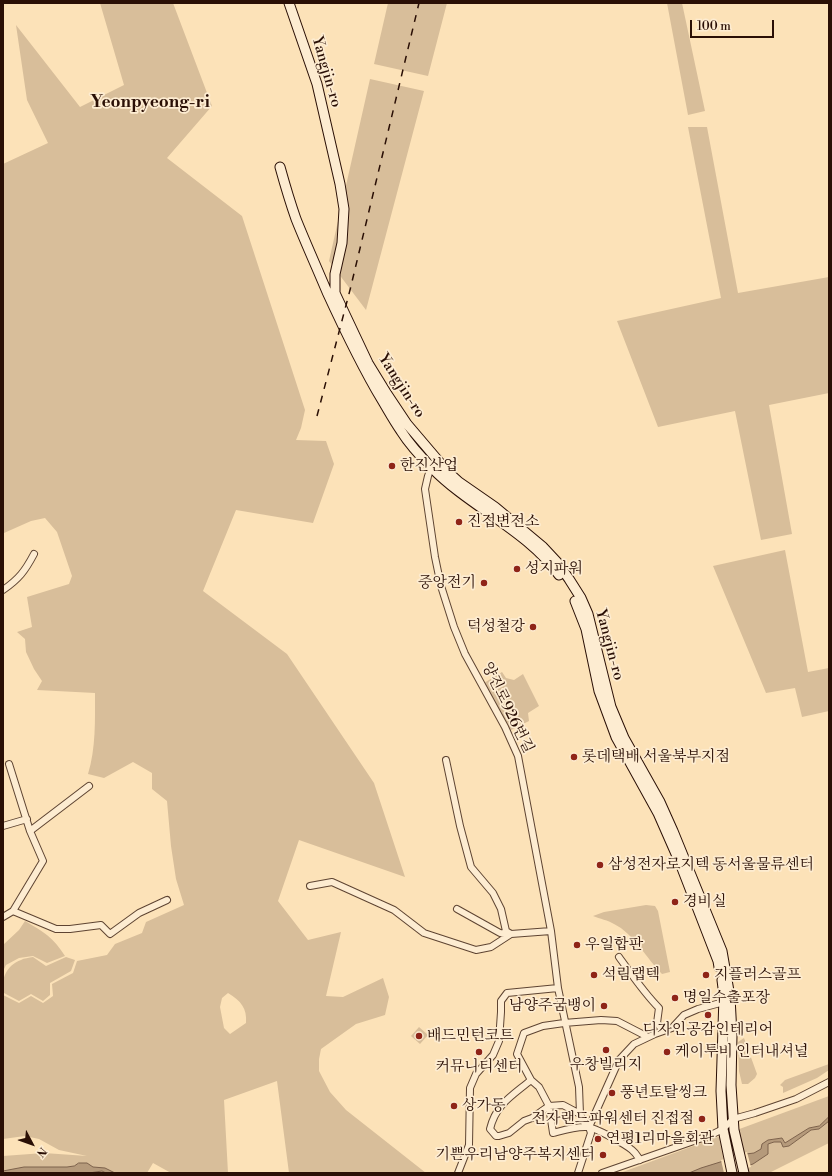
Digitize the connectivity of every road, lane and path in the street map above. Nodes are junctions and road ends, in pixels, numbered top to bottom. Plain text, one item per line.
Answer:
1 (282, 3) edge
2 (289, 3) edge
3 (280, 167) dead end
4 (328, 292) junction
5 (436, 459) junction
6 (431, 467) junction
7 (34, 554) dead end
8 (3, 590) edge
9 (446, 760) dead end
10 (9, 764) dead end
11 (90, 786) dead end
12 (27, 819) junction
13 (3, 826) edge
14 (30, 831) junction
15 (310, 886) dead end
16 (167, 900) dead end
17 (456, 908) dead end
18 (13, 911) junction
19 (3, 917) edge
20 (551, 931) junction
21 (511, 934) junction
22 (619, 957) dead end
23 (558, 988) junction
24 (724, 1002) junction
25 (564, 1023) junction
26 (663, 1032) junction
27 (648, 1038) junction
28 (531, 1080) junction
29 (829, 1082) edge
30 (549, 1106) junction
31 (580, 1114) junction
32 (733, 1119) junction
33 (589, 1127) junction
34 (723, 1129) junction
35 (640, 1160) junction
36 (458, 1173) edge
37 (578, 1173) edge
38 (602, 1173) edge
39 (732, 1173) edge
40 (744, 1173) edge

1 - 4 main road, Yangjin-ro
2 - 5 main road, Yangjin-ro
3 - 4 main road, Yangjin-ro
4 - 6 main road, Yangjin-ro
5 - 6 street, 양진로926번길
5 - 32 main road, Yangjin-ro
6 - 20 street, 양진로926번길
6 - 24 main road, Yangjin-ro
7 - 8 street
9 - 21 street
10 - 12 street
11 - 14 street
12 - 13 street
12 - 14 street
14 - 18 street
15 - 21 street
16 - 18 street
17 - 21 street
18 - 19 street
20 - 21 street
20 - 23 street, 양진로926번길
22 - 26 street
23 - 25 street, 양진로926번길
23 - 36 street
24 - 26 street
24 - 34 main road, Yangjin-ro
25 - 27 street
25 - 28 street
25 - 31 street, 양진로926번길
26 - 27 street
27 - 33 street
28 - 30 street
28 - 30 street
29 - 32 street
30 - 31 street
30 - 33 street
31 - 33 street
32 - 34 street
32 - 40 main road, Yangjin-ro
33 - 35 street
33 - 37 street
34 - 35 street
34 - 39 main road, Yangjin-ro
35 - 38 street

